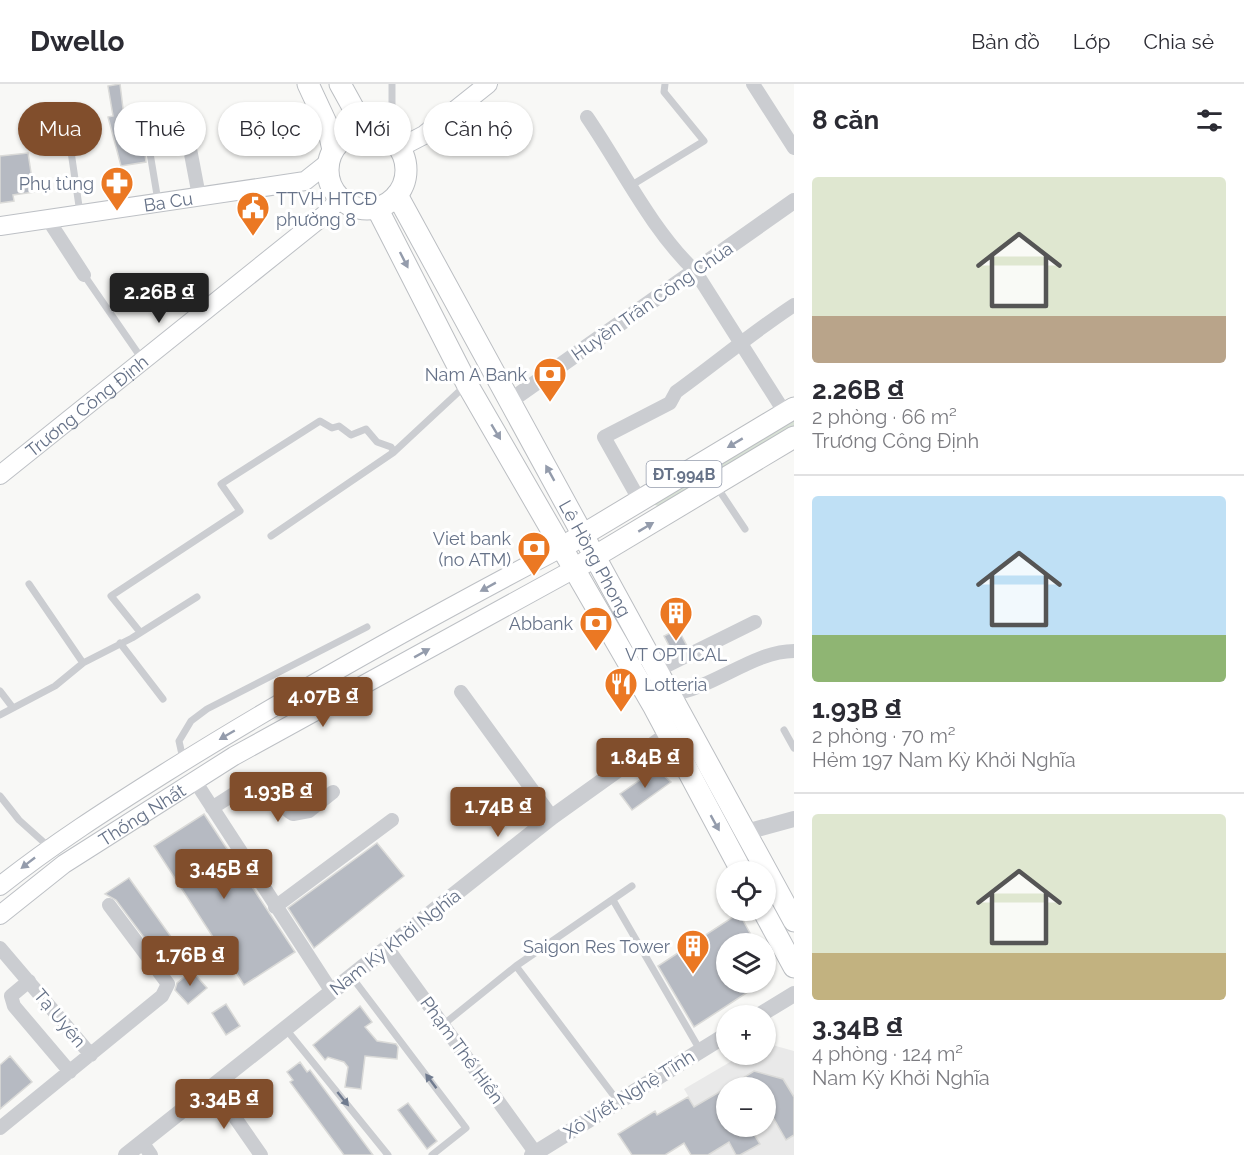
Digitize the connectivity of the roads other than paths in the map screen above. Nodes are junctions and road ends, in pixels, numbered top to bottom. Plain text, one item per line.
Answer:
1 (308, 84) edge
2 (340, 84) edge
3 (392, 84) edge
4 (488, 84) edge
5 (665, 84) edge
6 (753, 84) edge
7 (352, 102) edge
8 (392, 102) edge
9 (587, 117) dead end
10 (411, 142) edge
11 (794, 148) edge
12 (334, 152) edge
13 (72, 156) edge
14 (151, 156) edge
15 (191, 156) edge
16 (331, 156) junction
17 (401, 156) edge
18 (632, 185) junction
19 (397, 195) junction
20 (199, 196) junction
21 (340, 198) junction
22 (794, 201) edge
23 (159, 203) junction
24 (377, 208) junction
25 (80, 213) junction
26 (46, 218) junction
27 (0, 226) edge
28 (695, 272) junction
29 (84, 275) joint
30 (794, 305) edge
31 (742, 345) junction
32 (143, 360) junction
33 (468, 384) junction
34 (510, 400) junction
35 (789, 410) edge
36 (793, 440) edge
37 (394, 452) junction
38 (0, 475) edge
39 (716, 484) junction
40 (640, 501) junction
41 (744, 529) dead end
42 (583, 535) junction
43 (271, 536) dead end
44 (563, 547) junction
45 (595, 556) junction
46 (576, 568) junction
47 (29, 584) dead end
48 (197, 597) dead end
49 (755, 622) dead end
50 (367, 627) dead end
51 (140, 632) junction
52 (120, 644) junction
53 (794, 651) edge
54 (83, 663) junction
55 (344, 666) junction
56 (658, 670) junction
57 (358, 688) junction
58 (0, 692) edge
59 (461, 692) dead end
60 (163, 699) dead end
61 (662, 700) junction
62 (13, 708) junction
63 (0, 715) edge
64 (685, 721) junction
65 (784, 730) dead end
66 (668, 734) junction
67 (794, 748) edge
68 (184, 762) junction
69 (195, 781) junction
70 (333, 792) dead end
71 (0, 796) edge
72 (212, 808) junction
73 (552, 817) junction
74 (794, 819) edge
75 (392, 820) dead end
76 (746, 832) junction
77 (49, 847) junction
78 (736, 861) edge
79 (64, 864) junction
80 (0, 885) edge
81 (632, 886) dead end
82 (613, 900) junction
83 (109, 905) dead end
84 (275, 908) junction
85 (0, 915) edge
86 (769, 921) edge
87 (794, 921) edge
88 (0, 948) edge
89 (388, 949) junction
90 (516, 966) junction
91 (794, 967) edge
92 (351, 976) junction
93 (29, 981) junction
94 (332, 992) junction
95 (794, 994) edge
96 (776, 1005) edge
97 (444, 1024) junction
98 (285, 1028) junction
99 (716, 1041) edge
100 (700, 1050) junction
101 (91, 1055) junction
102 (70, 1072) junction
103 (213, 1086) junction
104 (617, 1100) junction
105 (0, 1128) edge
106 (147, 1149) edge
107 (541, 1152) edge
108 (126, 1155) edge
109 (261, 1155) edge
110 (388, 1155) edge
111 (432, 1155) edge

1 - 16 main road
2 - 7 main road
3 - 8 lane
4 - 10 main road
5 - 18 lane
6 - 11 street
9 - 18 street
12 - 16 main road
13 - 25 lane
14 - 23 lane
15 - 20 street
16 - 20 main road, Ba Cu
16 - 21 main road
17 - 19 main road
18 - 28 street
19 - 24 main road
19 - 34 main road, Lê Hồng Phong
20 - 23 main road, Ba Cu
21 - 24 main road
21 - 32 main road, Trương Công Định
22 - 28 street, Huyền Trân Công Chúa
23 - 25 main road, Ba Cu
24 -> 33 main road, Lê Hồng Phong
25 - 26 main road, Ba Cu
26 - 27 main road, Ba Cu
26 - 29 street
28 - 31 street
28 - 34 street, Huyền Trân Công Chúa
29 - 32 lane
30 - 31 street
31 - 35 street
31 - 40 street
32 - 38 main road, Trương Công Định
33 - 37 lane
33 -> 44 main road, Lê Hồng Phong
42 -> 34 main road, Lê Hồng Phong
35 -> 40 main road, ĐT.994B
36 - 39 main road, ĐT.994B
37 - 43 lane
37 - 51 lane
39 - 41 lane
45 -> 39 main road, ĐT.994B
40 - 42 main road, ĐT.994B
42 - 44 main road
42 - 45 main road, Lê Hồng Phong
44 - 46 main road, Lê Hồng Phong
44 -> 55 main road, Thống Nhất
45 - 46 main road
45 - 56 main road, Lê Hồng Phong
57 -> 46 main road, Thống Nhất
46 - 61 main road, Lê Hồng Phong
47 - 54 lane
48 - 51 lane
49 - 56 street
50 - 68 lane
51 - 52 lane
52 - 54 lane
52 - 60 lane
53 - 61 street
54 - 62 lane
55 - 57 main road
55 -> 68 main road, Thống Nhất
56 - 61 main road, Lê Hồng Phong
57 - 69 main road, Thống Nhất
58 - 62 lane
59 - 73 street
61 - 64 main road, Lê Hồng Phong
61 - 66 main road, Lê Hồng Phong
62 - 63 lane
64 - 66 main road
64 - 76 main road, Lê Hồng Phong
65 - 67 lane
66 - 73 street, Nam Kỳ Khởi Nghĩa
66 -> 78 main road, Lê Hồng Phong
68 - 77 main road, Thống Nhất
69 - 72 street
69 - 79 main road, Thống Nhất
70 - 72 street
71 - 77 lane
72 - 84 street
73 - 89 street, Nam Kỳ Khởi Nghĩa
74 - 76 street
75 - 84 street
76 - 87 main road, Lê Hồng Phong
77 - 79 main road
77 -> 80 main road, Thống Nhất
79 - 85 main road, Thống Nhất
81 - 82 lane
82 - 90 lane
82 - 100 lane
83 - 101 street
84 - 94 street
86 - 91 main road
88 - 93 street, Tạ Uyên
89 - 92 street, Nam Kỳ Khởi Nghĩa
89 - 97 street, Phạm Thế Hiển
90 - 97 lane
90 - 104 lane
92 - 94 street, Nam Kỳ Khởi Nghĩa
111 -> 92 lane
93 - 101 street, Tạ Uyên
93 - 102 street, Tạ Uyên
94 - 98 street, Nam Kỳ Khởi Nghĩa
95 - 96 street
97 - 107 street, Phạm Thế Hiển
98 - 103 street, Nam Kỳ Khởi Nghĩa
98 -> 110 lane
99 - 100 street, Xô Viết Nghệ Tĩnh
100 - 104 street, Xô Viết Nghệ Tĩnh
101 - 102 street
102 - 105 street
103 - 106 street, Nam Kỳ Khởi Nghĩa
103 - 109 street
104 - 107 street, Xô Viết Nghệ Tĩnh
106 - 108 street, Nam Kỳ Khởi Nghĩa

